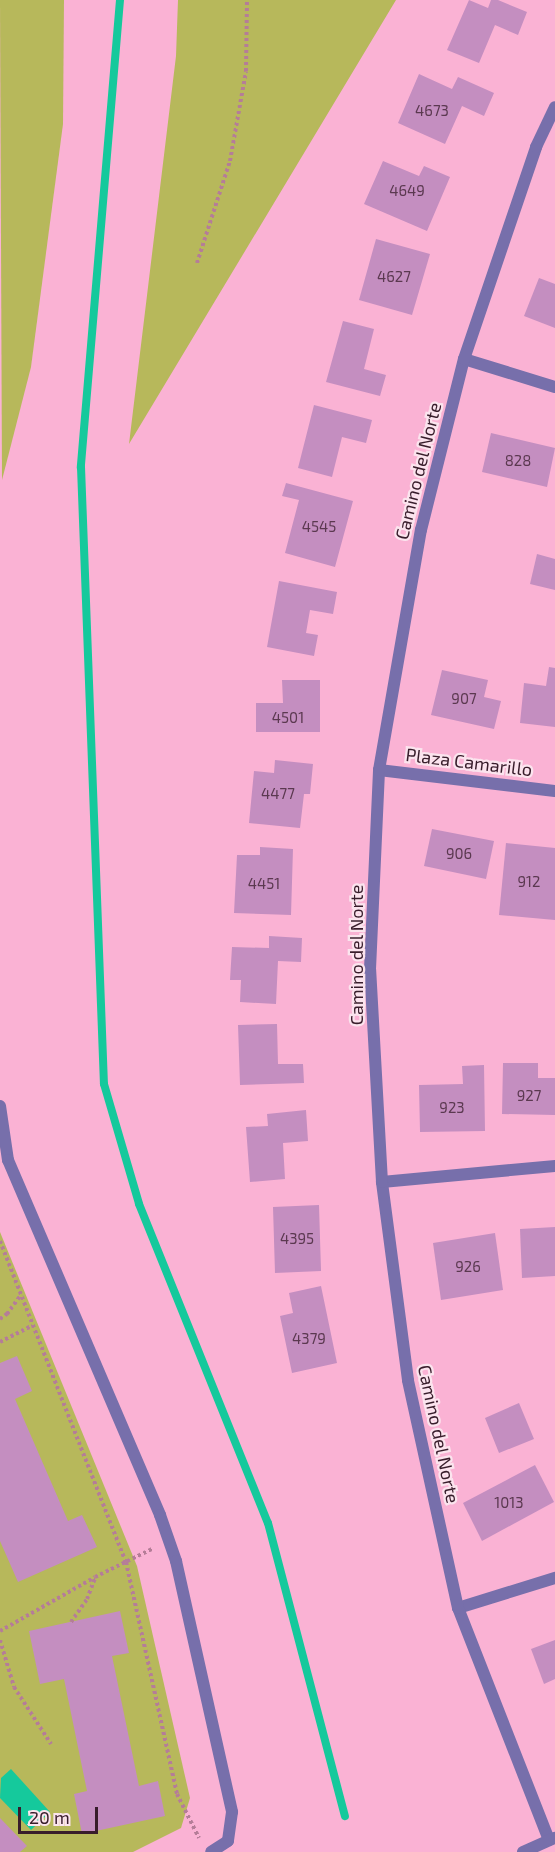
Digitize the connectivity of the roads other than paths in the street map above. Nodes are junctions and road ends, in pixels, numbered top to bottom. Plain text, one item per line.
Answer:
1 (555, 107) edge
2 (464, 359) junction
3 (555, 387) edge
4 (379, 770) junction
5 (555, 790) edge
6 (0, 1106) edge
7 (555, 1166) edge
8 (382, 1182) junction
9 (555, 1578) edge
10 (458, 1608) junction
11 (552, 1839) edge
12 (211, 1852) edge
13 (523, 1852) edge

1 - 2 street, Camino del Norte
2 - 3 street
2 - 4 street, Camino del Norte
4 - 5 street, Plaza Camarillo
4 - 8 street, Camino del Norte
6 - 12 street
7 - 8 street
8 - 10 street, Camino del Norte
9 - 10 street
10 - 11 street, Camino del Norte
11 - 13 street

